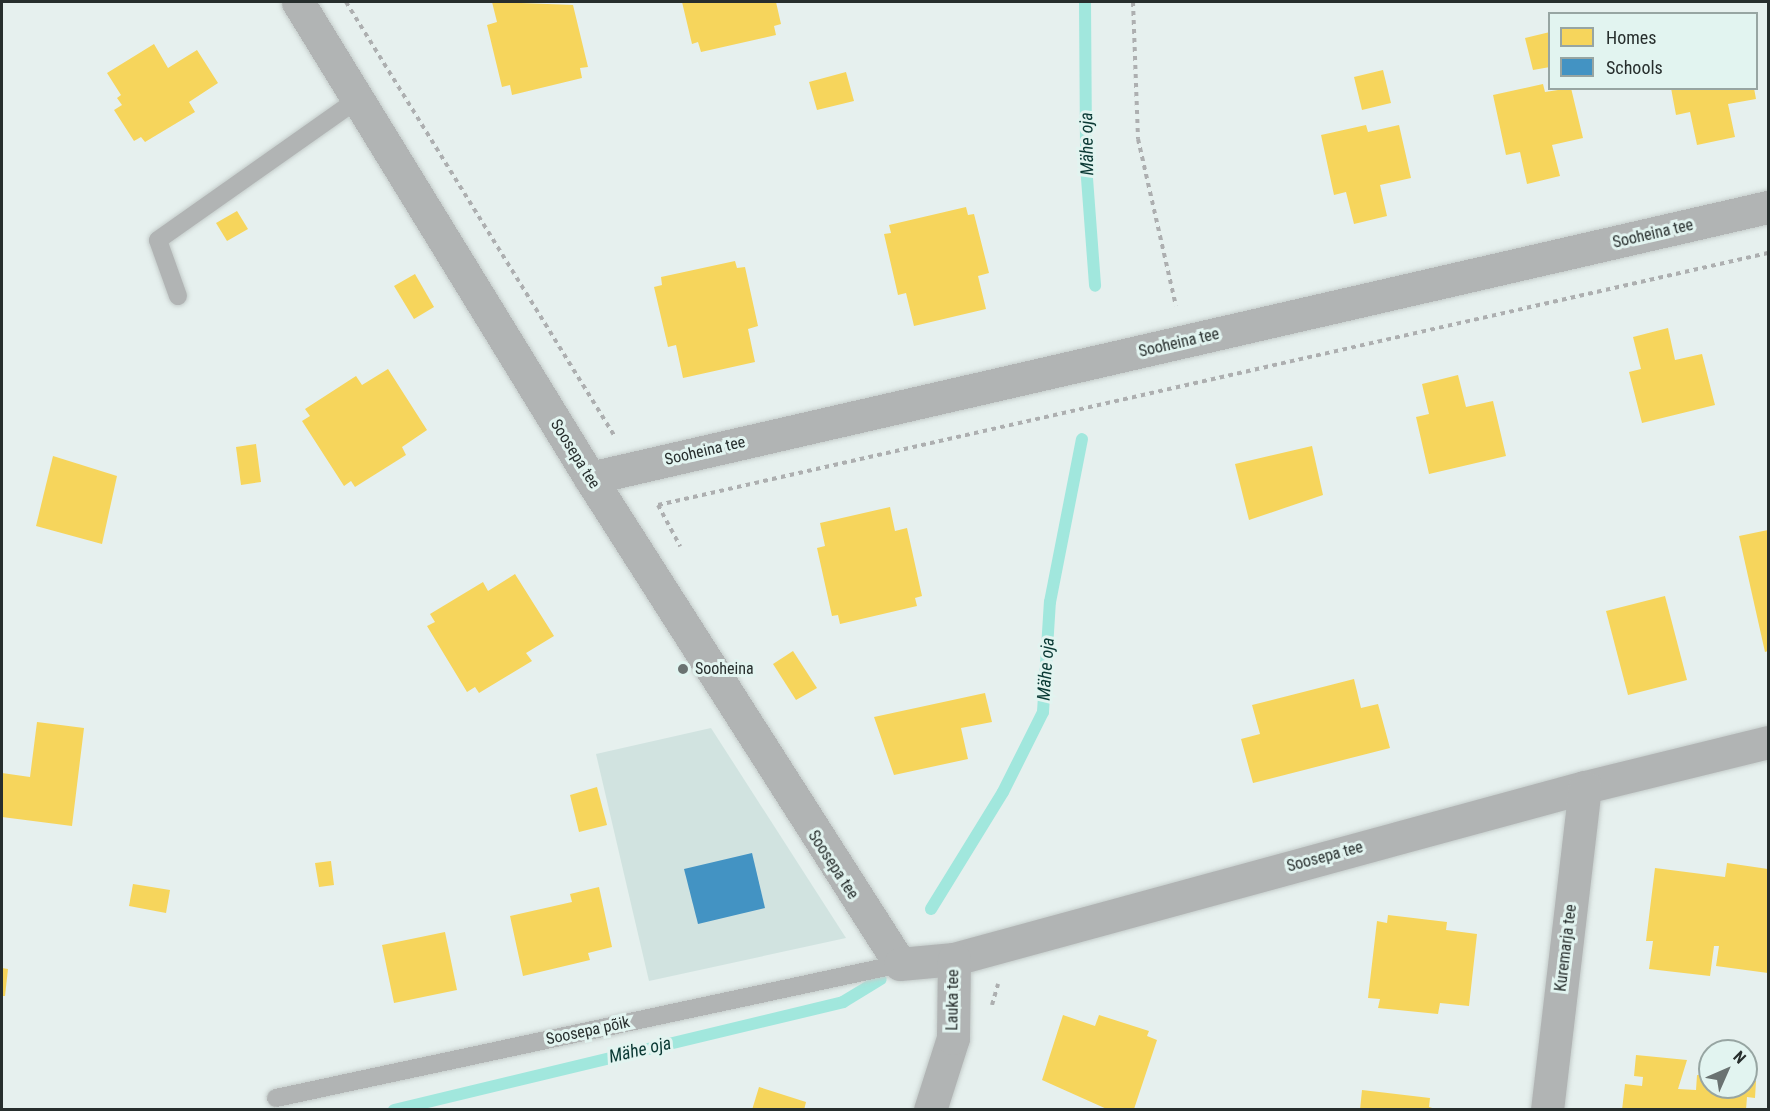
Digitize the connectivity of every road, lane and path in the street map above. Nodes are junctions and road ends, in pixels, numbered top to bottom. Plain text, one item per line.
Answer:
1 (298, 2) edge
2 (1133, 2) edge
3 (358, 99) junction
4 (1768, 207) edge
5 (1768, 253) edge
6 (178, 296) dead end
7 (1185, 342) junction
8 (1192, 383) junction
9 (590, 478) junction
10 (658, 505) dead end
11 (1768, 742) edge
12 (1585, 787) junction
13 (954, 959) junction
14 (900, 964) junction
15 (276, 1098) dead end
16 (930, 1110) edge
17 (1547, 1110) edge

1 - 3 street, Soosepa tee
2 - 7 path
3 - 6 lane
3 - 9 street, Soosepa tee
4 - 7 street, Sooheina tee
5 - 8 path
7 - 8 path
7 - 9 street, Sooheina tee
8 - 10 path
9 - 14 street, Soosepa tee
11 - 12 street, Soosepa tee
12 - 13 street, Soosepa tee
12 - 17 street, Kuremarja tee
13 - 14 street, Soosepa tee
13 - 16 street, Lauka tee
14 - 15 lane, Soosepa põik

